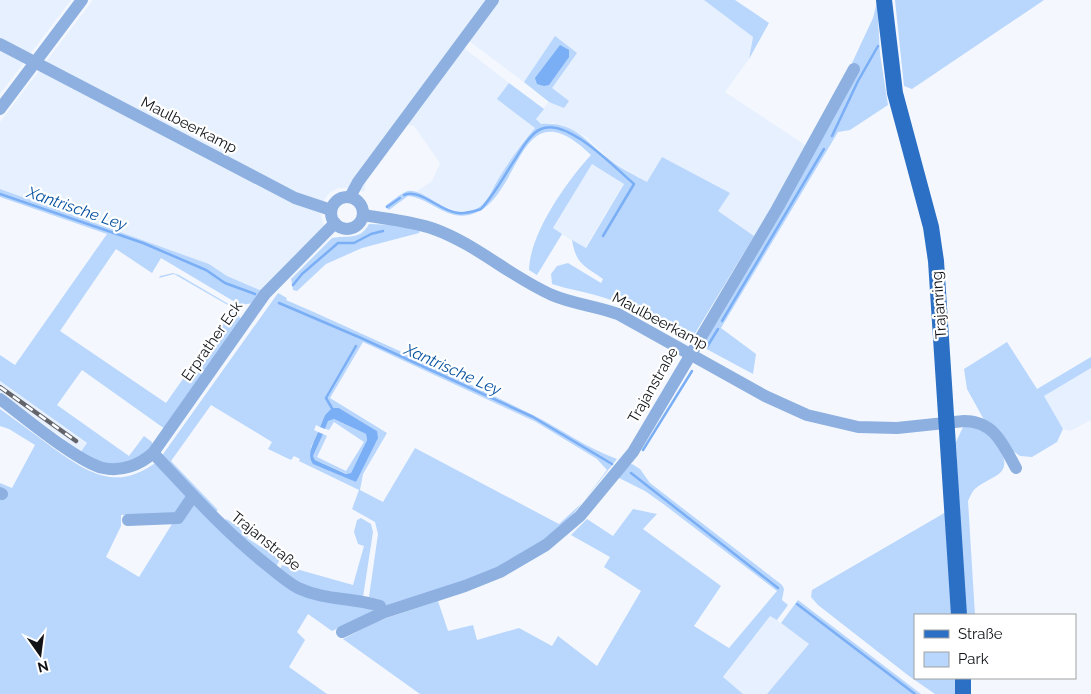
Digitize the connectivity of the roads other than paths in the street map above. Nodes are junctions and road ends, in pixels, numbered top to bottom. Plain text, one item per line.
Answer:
1 (82, 0) edge
2 (493, 0) edge
3 (884, 0) edge
4 (0, 44) edge
5 (35, 63) junction
6 (854, 69) dead end
7 (0, 109) edge
8 (350, 197) junction
9 (331, 210) junction
10 (363, 215) junction
11 (335, 223) junction
12 (689, 354) junction
13 (0, 399) edge
14 (947, 423) junction
15 (153, 453) junction
16 (1016, 468) dead end
17 (193, 496) junction
18 (128, 520) dead end
19 (382, 613) junction
20 (959, 614) edge
21 (342, 632) dead end
22 (962, 679) edge
23 (964, 694) edge

1 - 5 street
2 - 8 street
3 - 14 main road, Trajanring
4 - 5 street, Maulbeerkamp
5 - 7 street
5 - 9 street, Maulbeerkamp
6 - 12 street, Trajanstraße
8 - 9 street
8 - 10 street
9 - 11 street
10 - 11 street
10 - 12 street, Maulbeerkamp
11 - 15 street, Erprather Eck
12 - 14 street, Maulbeerkamp
12 - 19 street, Trajanstraße
13 - 15 street, Erprather Eck
14 - 16 street, Maulbeerkamp
14 - 20 main road, Trajanring
15 - 17 street, Trajanstraße
17 - 18 street
17 - 19 street, Trajanstraße
19 - 21 street, Trajanstraße
22 - 23 main road

